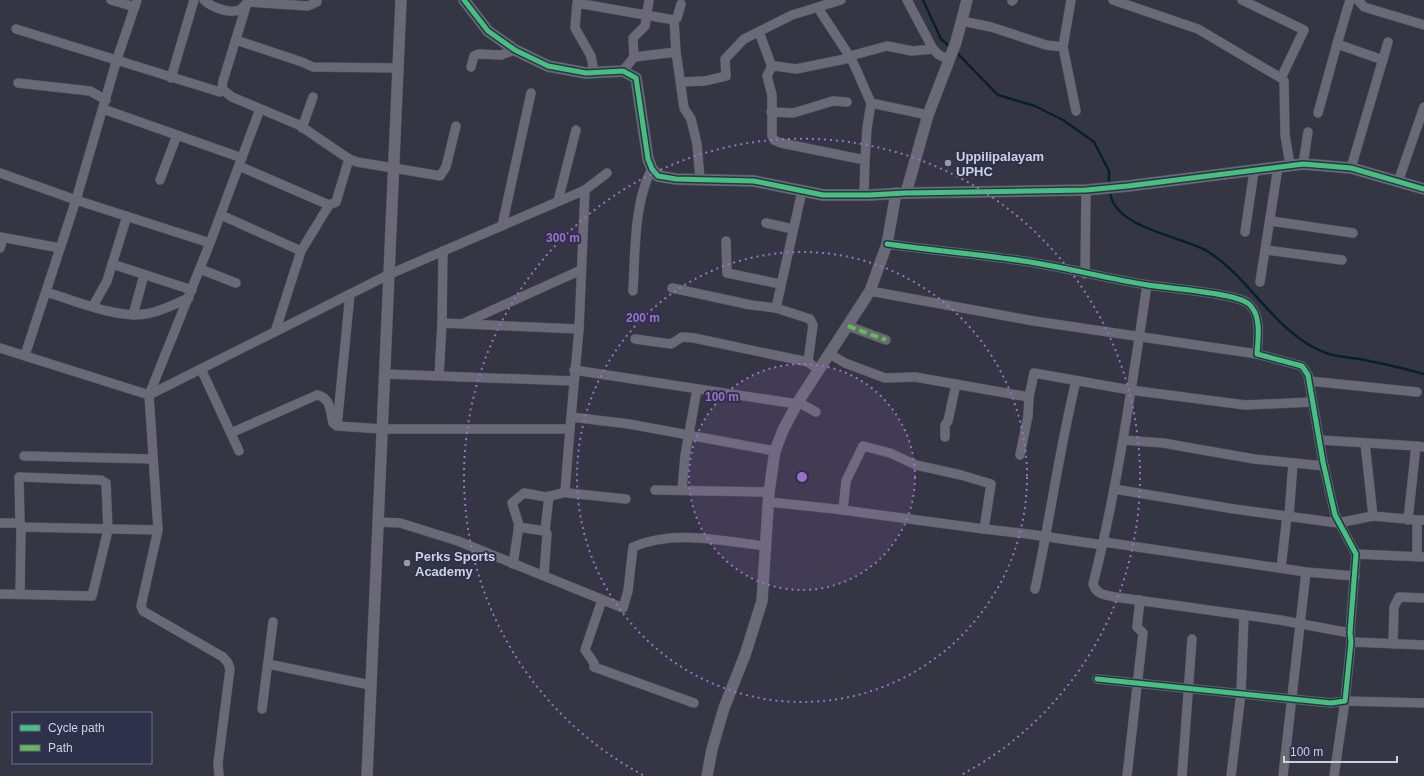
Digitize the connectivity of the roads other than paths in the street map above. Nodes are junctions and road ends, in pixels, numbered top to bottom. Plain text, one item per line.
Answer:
1 (111, 0) edge
2 (194, 0) edge
3 (204, 0) edge
4 (317, 0) edge
5 (402, 0) edge
6 (464, 0) edge
7 (649, 0) edge
8 (906, 0) edge
9 (967, 0) edge
10 (1071, 0) edge
11 (1113, 0) edge
12 (1242, 0) edge
13 (1350, 0) edge
14 (1358, 0) edge
15 (248, 1) edge
16 (836, 1) edge
17 (136, 4) edge
18 (681, 4) dead end
19 (818, 8) junction
20 (647, 15) junction
21 (674, 20) junction
22 (962, 21) junction
23 (1424, 25) edge
24 (16, 29) dead end
25 (759, 32) junction
26 (236, 40) junction
27 (1388, 42) dead end
28 (1337, 44) junction
29 (1064, 48) junction
30 (933, 49) junction
31 (516, 50) junction
32 (676, 52) junction
33 (634, 57) junction
34 (850, 57) junction
35 (951, 57) junction
36 (117, 59) junction
37 (1383, 60) junction
38 (772, 67) junction
39 (399, 68) junction
40 (471, 68) dead end
41 (623, 71) junction
42 (594, 72) junction
43 (171, 78) junction
44 (1281, 78) junction
45 (681, 82) junction
46 (18, 83) dead end
47 (222, 89) junction
48 (531, 93) dead end
49 (313, 97) dead end
50 (106, 100) junction
51 (848, 102) dead end
52 (871, 103) junction
53 (1424, 107) edge
54 (103, 109) junction
55 (260, 109) junction
56 (1076, 111) dead end
57 (771, 112) junction
58 (1318, 113) dead end
59 (928, 115) junction
60 (456, 126) dead end
61 (302, 128) junction
62 (576, 130) dead end
63 (1308, 132) dead end
64 (177, 135) junction
65 (349, 159) junction
66 (865, 160) junction
67 (240, 162) junction
68 (1303, 164) junction
69 (1290, 165) junction
70 (1278, 167) junction
71 (395, 168) junction
72 (1351, 168) junction
73 (652, 169) junction
74 (1254, 171) junction
75 (0, 173) edge
76 (607, 173) dead end
77 (700, 179) junction
78 (160, 180) dead end
79 (1398, 182) junction
80 (1424, 189) edge
81 (585, 190) junction
82 (1086, 190) junction
83 (802, 191) junction
84 (901, 193) junction
85 (864, 195) junction
86 (76, 200) junction
87 (558, 201) junction
88 (329, 205) junction
89 (220, 215) junction
90 (127, 216) junction
91 (1271, 221) junction
92 (766, 223) dead end
93 (502, 226) junction
94 (793, 229) junction
95 (1245, 232) dead end
96 (1353, 233) dead end
97 (1, 237) edge
98 (726, 241) dead end
99 (210, 243) junction
100 (887, 244) junction
101 (0, 248) edge
102 (60, 248) junction
103 (1266, 250) junction
104 (301, 251) junction
105 (443, 251) junction
106 (1342, 260) dead end
107 (112, 264) junction
108 (200, 268) junction
109 (581, 270) junction
110 (390, 274) junction
111 (1085, 274) junction
112 (144, 275) junction
113 (1260, 282) dead end
114 (236, 283) dead end
115 (780, 284) junction
116 (1147, 285) junction
117 (672, 288) dead end
118 (633, 291) dead end
119 (870, 291) junction
120 (46, 292) junction
121 (190, 294) junction
122 (350, 294) junction
123 (93, 306) junction
124 (776, 308) junction
125 (133, 316) junction
126 (442, 323) junction
127 (461, 324) junction
128 (848, 326) junction
129 (579, 329) junction
130 (275, 332) junction
131 (1139, 338) junction
132 (635, 339) dead end
133 (886, 340) dead end
134 (0, 348) edge
135 (830, 354) junction
136 (1257, 354) junction
137 (25, 355) junction
138 (808, 362) junction
139 (201, 369) junction
140 (574, 370) junction
141 (819, 370) junction
142 (385, 374) junction
143 (439, 376) junction
144 (1076, 381) junction
145 (1309, 381) junction
146 (573, 382) junction
147 (956, 384) junction
148 (697, 389) junction
149 (1130, 390) junction
150 (1417, 392) dead end
151 (149, 395) junction
152 (1029, 397) junction
153 (1312, 402) junction
154 (798, 403) junction
155 (816, 412) dead end
156 (571, 417) junction
157 (337, 426) junction
158 (383, 429) junction
159 (570, 429) junction
160 (231, 433) junction
161 (689, 436) junction
162 (945, 437) dead end
163 (1123, 440) junction
164 (1320, 440) junction
165 (1364, 443) junction
166 (1420, 446) edge
167 (239, 451) dead end
168 (775, 451) junction
169 (1020, 455) dead end
170 (24, 456) dead end
171 (153, 459) junction
172 (1292, 463) junction
173 (1324, 466) junction
174 (1114, 489) junction
175 (655, 490) dead end
176 (682, 490) junction
177 (567, 492) junction
178 (549, 496) junction
179 (769, 497) junction
180 (626, 499) dead end
181 (843, 510) junction
182 (1288, 516) junction
183 (1373, 516) junction
184 (1417, 520) edge
185 (378, 522) junction
186 (1338, 523) junction
187 (0, 524) edge
188 (20, 525) junction
189 (518, 527) junction
190 (984, 529) junction
191 (108, 530) junction
192 (158, 530) junction
193 (545, 531) junction
194 (1046, 536) junction
195 (1104, 544) junction
196 (765, 546) junction
197 (1356, 554) junction
198 (1420, 556) edge
199 (512, 564) junction
200 (1281, 568) junction
201 (1306, 572) junction
202 (544, 576) junction
203 (1355, 576) junction
204 (1035, 589) dead end
205 (0, 594) edge
206 (20, 594) junction
207 (1424, 598) edge
208 (602, 600) junction
209 (1140, 600) junction
210 (1244, 615) junction
211 (273, 622) dead end
212 (1300, 623) junction
213 (1351, 637) junction
214 (1192, 639) dead end
215 (1393, 644) junction
216 (1424, 645) edge
217 (268, 664) junction
218 (1097, 678) dead end
219 (1137, 682) junction
220 (370, 685) junction
221 (1190, 689) junction
222 (1241, 693) junction
223 (1293, 699) junction
224 (1345, 701) junction
225 (694, 703) dead end
226 (1424, 703) edge
227 (262, 709) dead end
228 (219, 776) edge
229 (367, 776) edge
230 (707, 776) edge
231 (1127, 776) edge
232 (1182, 776) edge
233 (1231, 776) edge
234 (1283, 776) edge
235 (1334, 776) edge

1 - 17 street
2 - 43 street
3 - 15 street
4 - 15 street
5 - 39 street
6 - 31 street
7 - 20 street
8 - 30 street
9 - 22 street
10 - 29 street
11 - 44 street
12 - 44 street
13 - 28 street
14 - 23 street
15 - 26 street
16 - 19 street
17 - 36 street
18 - 21 street
19 - 25 street
19 - 34 street
20 - 21 street
20 - 33 street
20 - 42 street
21 - 32 street
22 - 29 street
22 - 35 street
24 - 36 street
25 - 38 street
25 - 45 street
26 - 39 street
26 - 47 street
27 - 37 street
28 - 37 street
28 - 58 street
29 - 56 street
30 - 34 street
30 - 35 street
31 - 40 street
31 - 42 street
32 - 33 street
32 - 45 street
33 - 41 street
34 - 38 street
34 - 52 street
35 - 59 street
36 - 43 street
36 - 50 street
37 - 72 street
38 - 57 street
39 - 71 street
41 - 42 street
41 - 73 street
43 - 47 street
44 - 69 street
45 - 77 street
46 - 50 street
47 - 55 street
48 - 93 street
49 - 61 street
50 - 54 street
51 - 57 street
52 - 59 street
52 - 66 street
53 - 79 street
54 - 64 street
54 - 86 street
55 - 61 street
55 - 67 street
57 - 66 street
59 - 84 street
60 - 71 street
61 - 65 street
62 - 87 street
63 - 68 street
64 - 67 street
64 - 78 street
65 - 71 street
65 - 88 street
66 - 85 street
67 - 88 street
67 - 89 street
68 - 69 street
68 - 72 street
69 - 70 street
70 - 74 street
70 - 91 street
71 - 110 street
72 - 79 street
73 - 77 street
73 - 118 street
74 - 82 street
74 - 95 street
75 - 86 street
76 - 81 street
77 - 83 street
79 - 80 street
81 - 87 street
81 - 109 street
82 - 84 street
82 - 111 street
83 - 85 street
83 - 94 street
84 - 85 street
84 - 100 street
86 - 90 street
86 - 102 street
87 - 93 street
88 - 104 street
89 - 99 street
89 - 104 street
90 - 99 street
90 - 107 street
91 - 96 street
91 - 103 street
92 - 94 street
93 - 105 street
94 - 115 street
97 - 101 street
97 - 102 street
98 - 115 street
99 - 108 street
100 - 111 street
100 - 119 street
102 - 120 street
103 - 106 street
103 - 113 street
104 - 130 street
105 - 110 street
105 - 126 street
107 - 112 street
107 - 123 street
108 - 114 street
108 - 121 street
109 - 127 street
109 - 129 street
110 - 122 street
110 - 142 street
111 - 116 street
112 - 121 street
112 - 125 street
115 - 124 street
116 - 131 street
116 - 136 street
117 - 124 street
119 - 128 street
119 - 131 street
120 - 123 street
120 - 137 street
121 - 125 street
121 - 151 street
122 - 130 street
122 - 157 street
123 - 125 street
124 - 138 street
126 - 127 street
126 - 143 street
127 - 129 street
128 - 133 street
128 - 135 street
129 - 140 street
130 - 139 street
131 - 136 street
131 - 149 street
132 - 138 street
134 - 137 street
135 - 141 street
135 - 147 street
136 - 145 street
137 - 151 street
138 - 141 street
139 - 151 street
139 - 160 street
140 - 146 street
140 - 148 street
141 - 154 street
142 - 143 street
142 - 158 street
143 - 146 street
144 - 149 street
144 - 152 street
144 - 194 street
145 - 150 street
145 - 153 street
146 - 156 street
147 - 152 street
147 - 162 street
148 - 154 street
148 - 161 street
149 - 153 street
149 - 163 street
151 - 171 street
152 - 169 street
153 - 164 street
154 - 155 street
154 - 168 street
156 - 159 street
156 - 161 street
157 - 158 street
157 - 160 street
158 - 159 street
158 - 185 street
159 - 177 street
160 - 167 street
161 - 168 street
161 - 176 street
163 - 172 street
163 - 174 street
164 - 165 street
164 - 173 street
165 - 166 street
165 - 183 street
166 - 184 street
168 - 179 street
170 - 171 street
171 - 192 street
172 - 173 street
172 - 182 street
173 - 186 street
174 - 182 street
174 - 195 street
175 - 176 street
176 - 179 street
177 - 178 street
177 - 180 street
178 - 189 street
178 - 193 street
179 - 181 street
179 - 196 street
181 - 190 street
181 - 190 street
182 - 186 street
182 - 200 street
183 - 184 street
183 - 186 street
184 - 198 street
185 - 199 street
185 - 220 street
186 - 197 street
187 - 188 street
188 - 191 street
188 - 191 street
188 - 206 street
189 - 193 street
189 - 199 street
190 - 194 street
191 - 192 street
191 - 206 street
192 - 228 street
193 - 202 street
194 - 195 street
194 - 204 street
195 - 200 street
195 - 209 street
196 - 208 street
196 - 230 street
197 - 198 street
197 - 203 street
199 - 202 street
200 - 201 street
201 - 203 street
201 - 212 street
202 - 208 street
203 - 213 street
205 - 206 street
207 - 215 street
208 - 225 street
209 - 210 street
209 - 219 street
210 - 212 street
210 - 222 street
211 - 217 street
212 - 213 street
212 - 223 street
213 - 215 street
213 - 224 street
214 - 221 street
215 - 216 street
217 - 220 street
217 - 227 street
218 - 219 street
219 - 221 street
219 - 231 street
220 - 229 street
221 - 222 street
221 - 232 street
222 - 223 street
222 - 233 street
223 - 224 street
223 - 234 street
224 - 226 street
224 - 235 street

